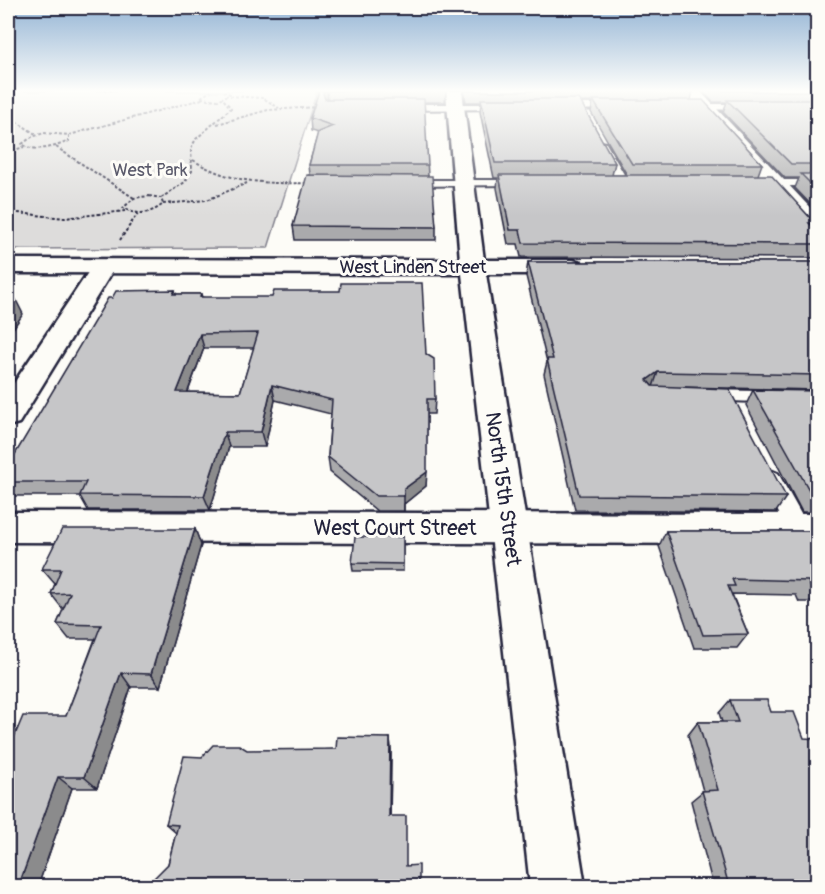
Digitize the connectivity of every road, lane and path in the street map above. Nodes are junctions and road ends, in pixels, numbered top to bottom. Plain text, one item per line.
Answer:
1 (34, 133) edge
2 (77, 133) edge
3 (203, 133) edge
4 (459, 133) edge
5 (729, 133) edge
6 (37, 135) junction
7 (69, 135) junction
8 (597, 135) edge
9 (24, 147) junction
10 (56, 147) junction
11 (8, 152) edge
12 (192, 160) junction
13 (247, 182) junction
14 (311, 183) edge
15 (394, 183) edge
16 (465, 183) junction
17 (533, 183) edge
18 (623, 183) edge
19 (751, 183) edge
20 (775, 183) junction
21 (818, 183) edge
22 (134, 198) junction
23 (161, 198) junction
24 (163, 204) junction
25 (125, 211) junction
26 (8, 212) edge
27 (818, 230) edge
28 (8, 267) edge
29 (103, 267) junction
30 (473, 267) junction
31 (596, 267) edge
32 (686, 396) edge
33 (729, 396) junction
34 (818, 398) edge
35 (8, 415) edge
36 (740, 417) edge
37 (761, 458) edge
38 (8, 527) edge
39 (508, 528) junction
40 (808, 529) edge
41 (558, 886) edge

1 - 6 path
2 - 7 path
3 - 12 path
4 - 16 street, North 15th Street
5 - 20 street
6 - 7 path
6 - 9 path
7 - 10 path
8 - 18 lane
9 - 10 path
9 - 11 path
10 - 22 path
12 - 13 path
12 - 23 path
13 - 14 path
13 - 24 path
15 - 16 lane
16 - 17 lane
16 - 30 street, North 15th Street
19 - 20 lane
20 - 21 lane
20 - 27 street
22 - 23 path
22 - 25 path
23 - 24 path
24 - 25 path
25 - 26 path
28 - 29 street, West Linden Street
29 - 30 street, West Linden Street
29 - 35 street
30 - 31 street, West Linden Street
30 - 39 street, North 15th Street
32 - 33 lane
33 - 34 lane
33 - 36 lane
37 - 40 lane
38 - 39 street, West Court Street
39 - 40 street, West Court Street
39 - 41 street, North 15th Street

